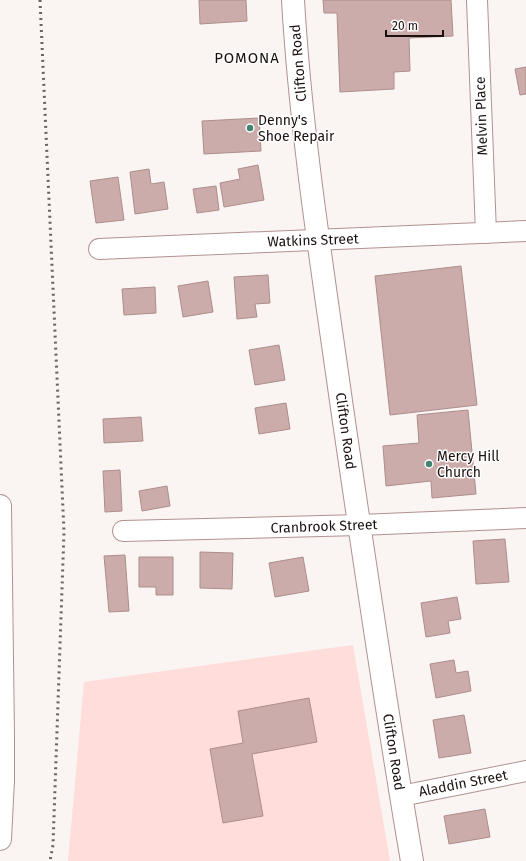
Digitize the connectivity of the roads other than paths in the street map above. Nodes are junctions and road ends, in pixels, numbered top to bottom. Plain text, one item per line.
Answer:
1 (293, 0) edge
2 (477, 0) edge
3 (526, 231) edge
4 (486, 233) junction
5 (318, 240) junction
6 (100, 249) dead end
7 (0, 506) edge
8 (526, 518) edge
9 (360, 525) junction
10 (123, 531) dead end
11 (1, 547) edge
12 (526, 771) edge
13 (1, 780) edge
14 (401, 796) junction
15 (0, 839) edge
16 (412, 861) edge

1 - 5 street, Clifton Road
2 - 4 street, Melvin Place
3 - 4 street, Watkins Street
4 - 5 street, Watkins Street
5 - 6 street, Watkins Street
5 - 9 street, Clifton Road
7 - 11 street
8 - 9 street, Cranbrook Street
9 - 10 street, Cranbrook Street
9 - 14 street, Clifton Road
11 - 13 street
12 - 14 street, Aladdin Street
13 - 15 street
14 - 16 street, Clifton Road

